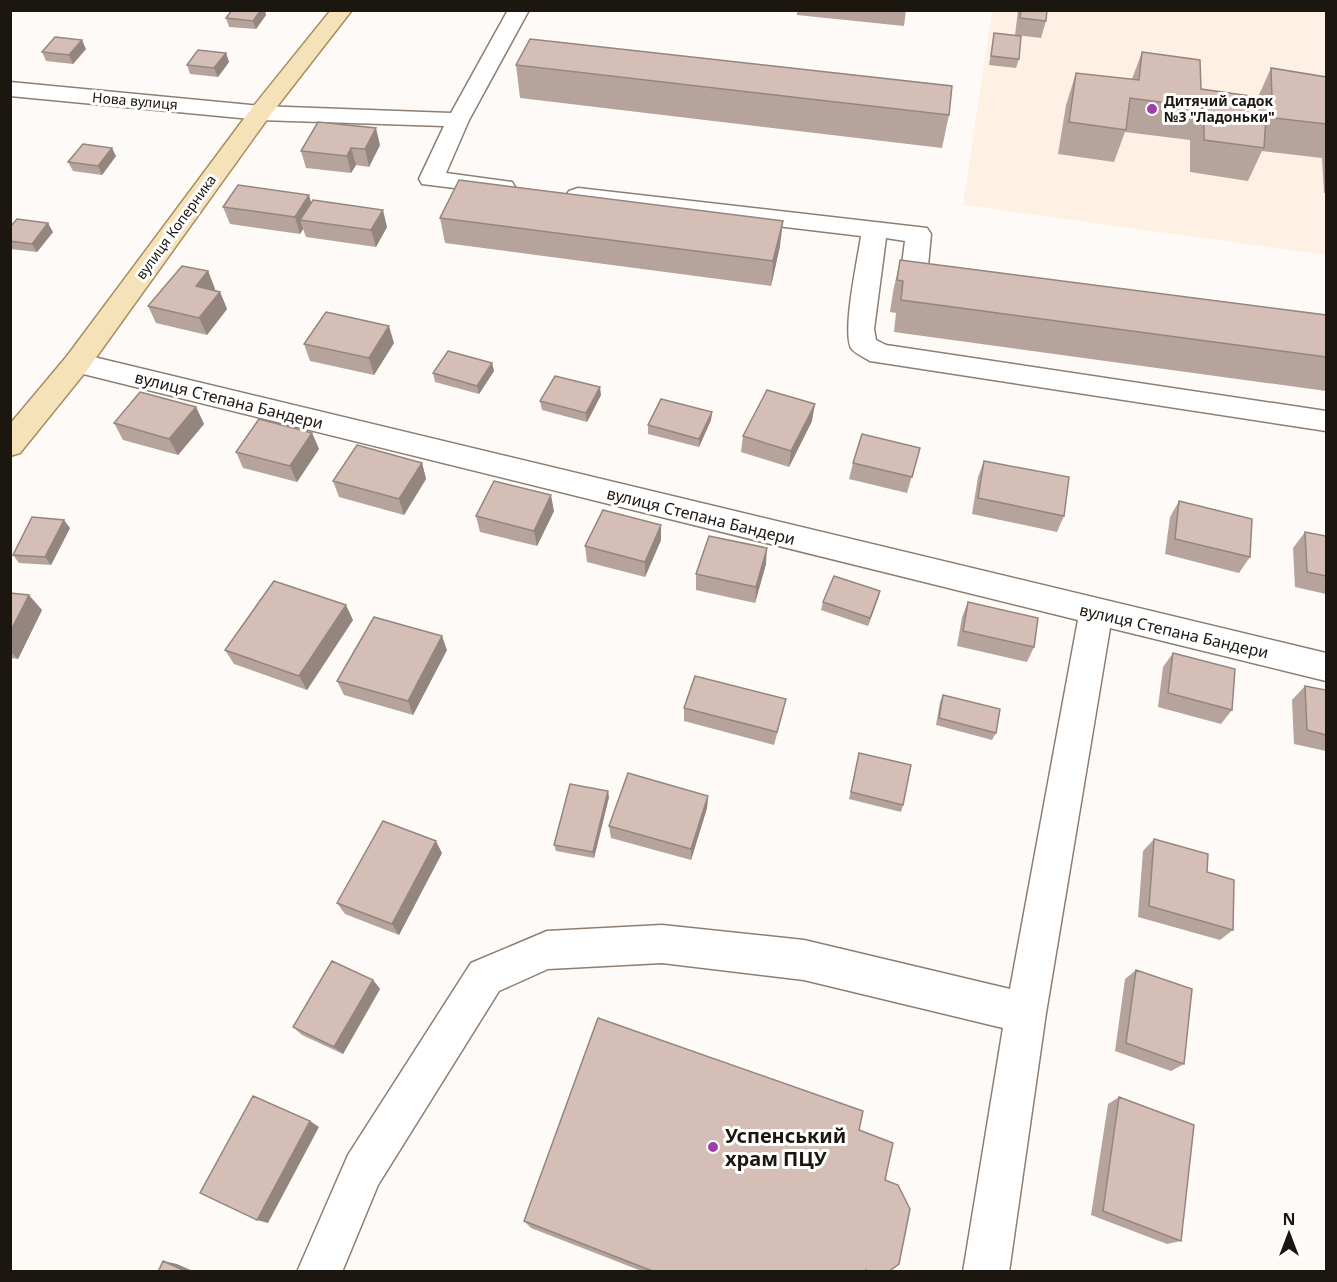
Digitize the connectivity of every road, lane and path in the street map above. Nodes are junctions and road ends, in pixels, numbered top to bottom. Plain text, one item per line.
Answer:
1 (342, 10) edge
2 (519, 10) edge
3 (10, 89) edge
4 (260, 112) junction
5 (458, 120) junction
6 (524, 190) edge
7 (560, 194) edge
8 (875, 229) junction
9 (973, 280) edge
10 (76, 363) junction
11 (1326, 421) edge
12 (10, 445) edge
13 (1096, 612) junction
14 (1326, 667) edge
15 (1026, 1013) junction
16 (319, 1272) edge
17 (986, 1272) edge

1 - 4 main road, вулиця Коперника
2 - 5 street
3 - 4 street, Нова вулиця
4 - 5 street, Нова вулиця
4 - 10 main road, вулиця Коперника
5 - 6 street
7 - 8 street
8 - 9 street
8 - 11 street
10 - 12 main road, вулиця Коперника
10 - 13 street, вулиця Степана Бандери
13 - 14 street, вулиця Степана Бандери
13 - 15 street
15 - 16 street
15 - 17 street

